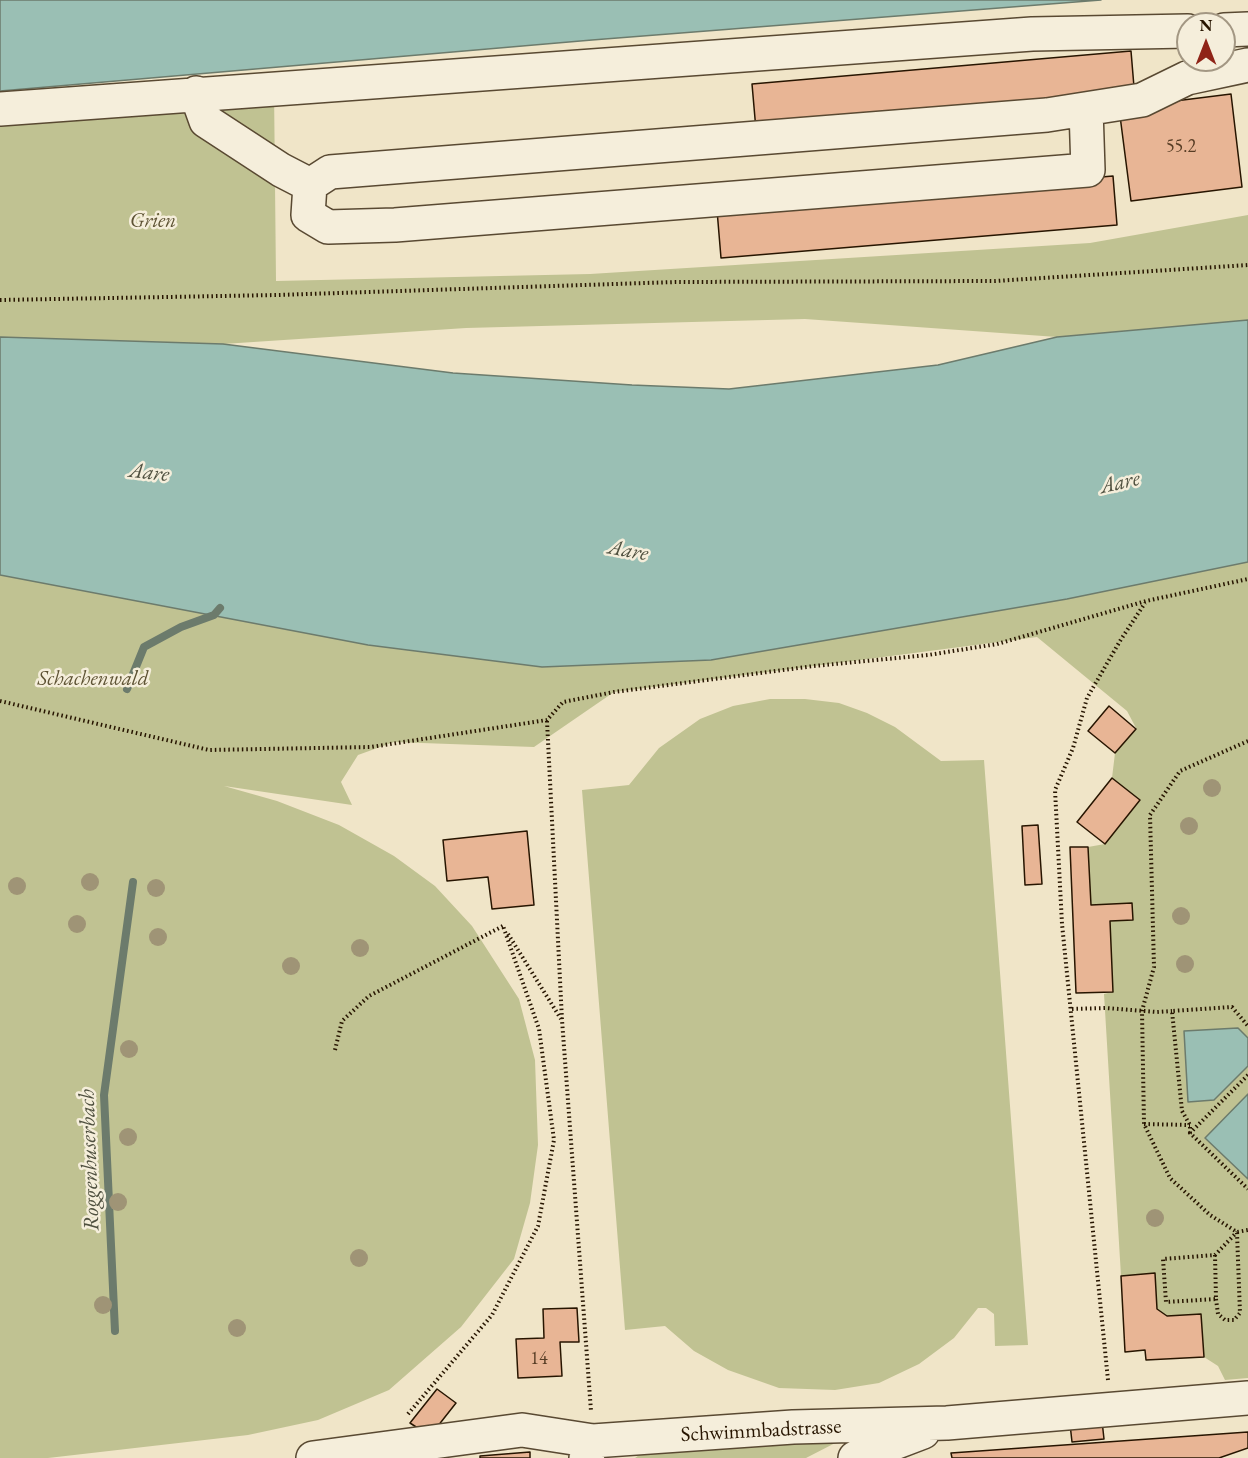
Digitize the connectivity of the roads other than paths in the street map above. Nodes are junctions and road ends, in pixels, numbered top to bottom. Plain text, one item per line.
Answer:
1 (1176, 31) edge
2 (1248, 65) edge
3 (196, 93) junction
4 (0, 108) edge
5 (1086, 109) junction
6 (310, 185) junction
7 (1248, 1398) edge
8 (947, 1423) junction
9 (589, 1450) edge
10 (313, 1458) edge
11 (855, 1458) edge

1 - 3 street
2 - 5 street
3 - 4 street
3 - 6 street
5 - 6 street
5 - 6 street
7 - 8 street, Schwimmbadstrasse
8 - 9 street, Schwimmbadstrasse
8 - 11 street, Schwimmbadstrasse
9 - 10 street, Schwimmbadstrasse

